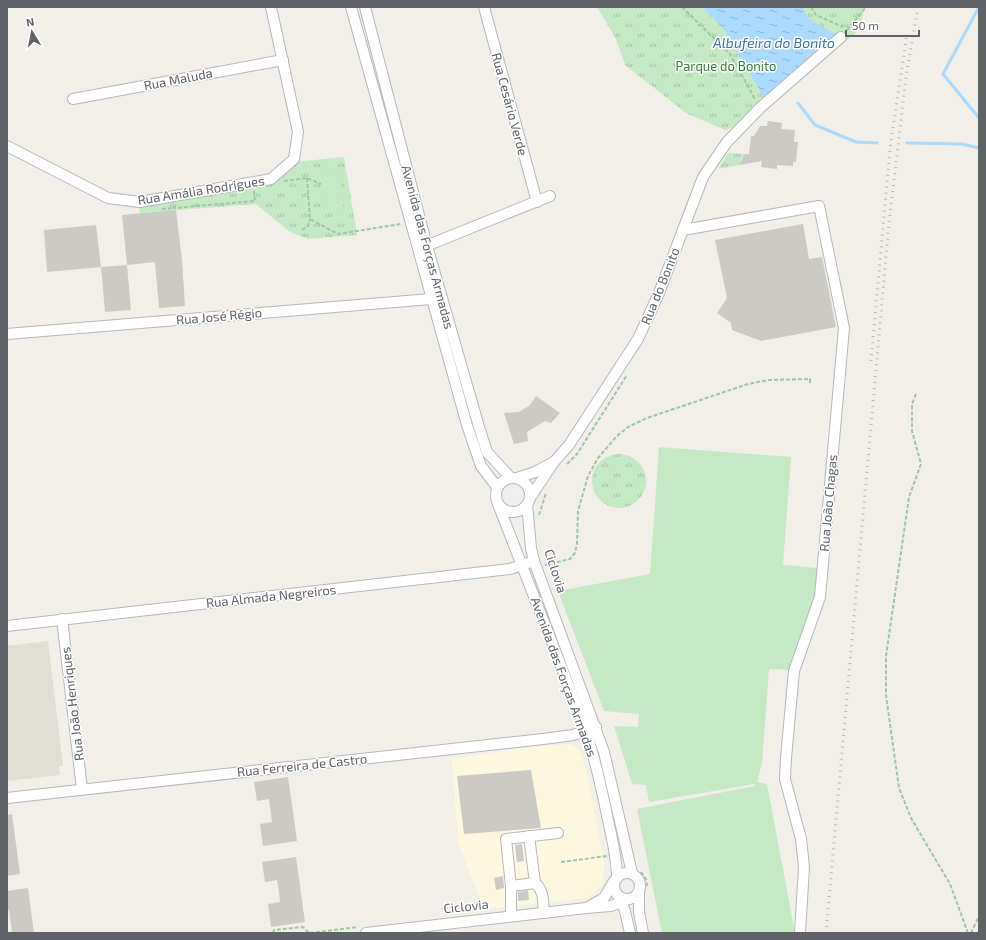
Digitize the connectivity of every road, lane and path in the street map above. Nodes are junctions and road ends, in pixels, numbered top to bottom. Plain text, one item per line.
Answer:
1 (272, 7) edge
2 (351, 7) edge
3 (365, 7) edge
4 (484, 7) edge
5 (682, 7) edge
6 (811, 7) edge
7 (866, 7) edge
8 (844, 33) junction
9 (283, 60) junction
10 (73, 99) dead end
11 (760, 108) junction
12 (7, 146) edge
13 (307, 178) junction
14 (271, 179) junction
15 (253, 182) junction
16 (321, 184) dead end
17 (174, 196) junction
18 (550, 196) dead end
19 (537, 202) junction
20 (310, 219) junction
21 (410, 222) junction
22 (302, 230) dead end
23 (683, 230) junction
24 (422, 248) junction
25 (431, 299) junction
26 (7, 334) edge
27 (631, 369) dead end
28 (810, 384) dead end
29 (916, 394) dead end
30 (554, 462) junction
31 (563, 468) dead end
32 (514, 478) junction
33 (497, 488) junction
34 (546, 492) dead end
35 (529, 501) junction
36 (498, 504) junction
37 (538, 517) dead end
38 (539, 563) junction
39 (523, 565) junction
40 (546, 572) dead end
41 (62, 619) junction
42 (7, 626) edge
43 (591, 729) junction
44 (82, 789) junction
45 (7, 798) edge
46 (558, 833) dead end
47 (529, 836) junction
48 (613, 855) junction
49 (561, 862) dead end
50 (635, 872) junction
51 (616, 879) junction
52 (535, 883) junction
53 (511, 886) junction
54 (644, 891) junction
55 (623, 899) junction
56 (586, 908) junction
57 (544, 912) junction
58 (511, 916) junction
59 (979, 916) edge
60 (365, 930) edge
61 (273, 933) edge
62 (630, 933) edge
63 (643, 933) edge
64 (800, 933) edge
65 (970, 933) edge

1 - 9 street, Rua Amália Rodrigues
2 - 21 street, Avenida das Forças Armadas
3 - 24 street, Avenida das Forças Armadas
4 - 19 street, Rua Cesário Verde
5 - 11 path
6 - 8 path
7 - 8 path
8 - 11 street, Rua do Bonito
9 - 10 street, Rua Maluda
9 - 14 street, Rua Amália Rodrigues
11 - 23 street, Rua do Bonito
12 - 17 street, Rua Amália Rodrigues
13 - 14 path
13 - 16 path
13 - 20 path
14 - 15 street, Rua Amália Rodrigues
15 - 17 street, Rua Amália Rodrigues
15 - 17 path
18 - 19 street
19 - 24 street
20 - 21 path
20 - 22 path
21 - 24 street, Avenida das Forças Armadas
23 - 30 street, Rua do Bonito
23 - 64 street, Rua João Chagas
24 - 25 street, Avenida das Forças Armadas
24 - 32 street, Avenida das Forças Armadas
25 - 26 street, Rua José Régio
25 - 33 street, Avenida das Forças Armadas
27 - 31 path
28 - 38 path
29 - 65 path
30 - 32 street, Rua do Bonito
30 - 35 street, Rua do Bonito
32 - 33 street
32 - 35 street
33 - 36 street
34 - 37 path
35 - 36 street
35 - 38 street, Avenida das Forças Armadas
36 - 39 street, Avenida das Forças Armadas
38 - 39 street, Rua Almada Negreiros
38 - 40 path, Ciclovia
38 - 43 street, Avenida das Forças Armadas
39 - 41 street, Rua Almada Negreiros
39 - 43 street, Avenida das Forças Armadas
41 - 42 street, Rua Almada Negreiros
41 - 44 street, Rua João Henriques
43 - 44 street, Rua Ferreira de Castro
43 - 48 street, Avenida das Forças Armadas
43 - 50 street, Avenida das Forças Armadas
44 - 45 street, Rua Ferreira de Castro
46 - 47 street
47 - 52 street
47 - 53 street
48 - 49 path
48 - 51 street, Avenida das Forças Armadas
50 - 51 street
50 - 54 street, Avenida das Forças Armadas
50 - 54 path
51 - 55 street, Avenida das Forças Armadas
51 - 56 street
52 - 53 street
52 - 57 street
53 - 58 street
54 - 55 street
54 - 63 street, Avenida das Forças Armadas
55 - 56 street
55 - 62 street, Avenida das Forças Armadas
56 - 57 street
57 - 58 street
58 - 60 street
59 - 65 path
60 - 61 path

